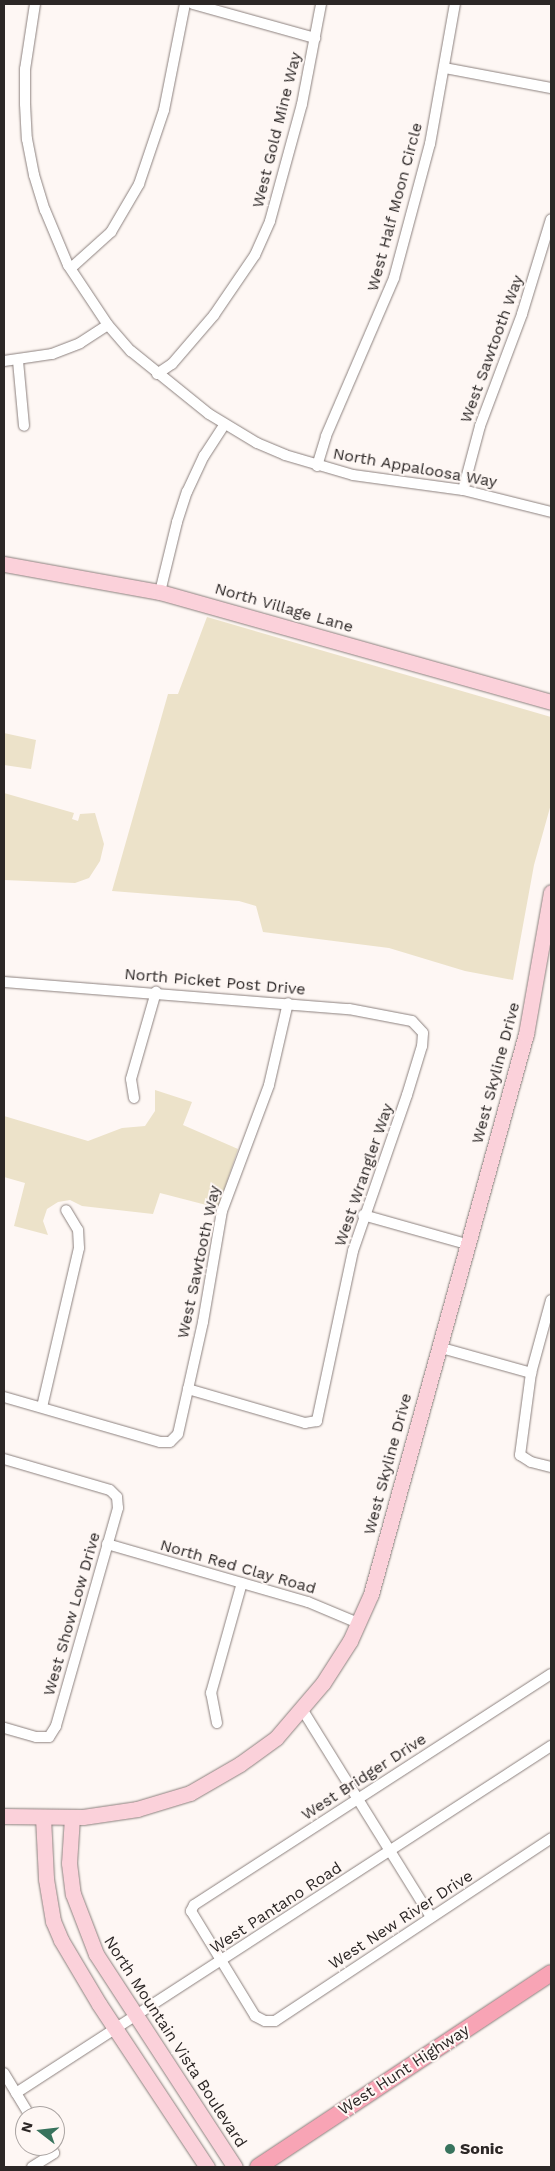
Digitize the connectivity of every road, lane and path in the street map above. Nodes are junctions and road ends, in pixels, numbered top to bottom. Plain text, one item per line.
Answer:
1 (35, 4) edge
2 (185, 4) edge
3 (193, 4) edge
4 (321, 4) edge
5 (455, 4) edge
6 (315, 38) junction
7 (445, 68) junction
8 (551, 88) edge
9 (551, 219) edge
10 (71, 268) junction
11 (108, 325) junction
12 (4, 361) edge
13 (18, 361) junction
14 (157, 374) junction
15 (225, 424) junction
16 (24, 426) dead end
17 (317, 466) junction
18 (464, 490) junction
19 (551, 512) edge
20 (4, 564) edge
21 (160, 592) junction
22 (551, 702) edge
23 (551, 892) edge
24 (548, 912) edge
25 (4, 982) edge
26 (156, 992) junction
27 (288, 1003) junction
28 (419, 1028) joint
29 (134, 1098) dead end
30 (66, 1210) dead end
31 (363, 1215) junction
32 (466, 1244) junction
33 (551, 1300) edge
34 (438, 1347) junction
35 (531, 1373) junction
36 (188, 1389) junction
37 (4, 1396) edge
38 (42, 1406) junction
39 (4, 1459) edge
40 (551, 1467) edge
41 (107, 1544) junction
42 (242, 1583) junction
43 (358, 1622) junction
44 (551, 1674) edge
45 (302, 1709) junction
46 (218, 1723) dead end
47 (4, 1728) edge
48 (551, 1746) edge
49 (358, 1799) junction
50 (4, 1816) edge
51 (44, 1817) junction
52 (72, 1817) junction
53 (551, 1838) edge
54 (390, 1851) junction
55 (432, 1918) junction
56 (221, 1962) junction
57 (551, 1973) edge
58 (137, 2017) junction
59 (116, 2030) junction
60 (4, 2074) edge
61 (16, 2094) junction
62 (24, 2106) edge
63 (44, 2156) edge
64 (32, 2167) edge
65 (207, 2167) edge
66 (235, 2167) edge
67 (258, 2167) edge

1 - 10 street, North Appaloosa Way
2 - 10 street
3 - 6 street
4 - 6 street, West Gold Mine Way
5 - 7 street, West Half Moon Circle
6 - 14 street, West Gold Mine Way
7 - 8 street
7 - 17 street, West Half Moon Circle
9 - 18 street, West Sawtooth Way
10 - 11 street, North Appaloosa Way
11 - 13 street
11 - 14 street, North Appaloosa Way
12 - 13 street
13 - 16 street
14 - 15 street, North Appaloosa Way
15 - 17 street, North Appaloosa Way
15 - 21 street
17 - 18 street, North Appaloosa Way
18 - 19 street, North Appaloosa Way
20 - 21 street, North Village Lane
21 - 22 street, North Village Lane
23 - 24 street, West Skyline Drive
24 - 32 street, West Skyline Drive
25 - 26 street, North Picket Post Drive
26 - 27 street, North Picket Post Drive
26 - 29 street
27 - 28 street, North Picket Post Drive
27 - 36 street, West Sawtooth Way
28 - 31 street, West Wrangler Way
30 - 38 street
31 - 32 street
31 - 36 street, West Wrangler Way
32 - 34 street, West Skyline Drive
33 - 35 street
34 - 35 street
34 - 43 street, West Skyline Drive
35 - 40 street
36 - 38 street, West Sawtooth Way
37 - 38 street
39 - 41 street, West Show Low Drive
41 - 42 street, North Red Clay Road
41 - 47 street, West Show Low Drive
42 - 43 street, North Red Clay Road
42 - 46 street
43 - 45 street, West Skyline Drive
44 - 49 street, West Bridger Drive
45 - 49 street
45 - 52 street, West Skyline Drive
48 - 54 street, West Pantano Road
49 - 54 street
49 - 56 street, West Bridger Drive
50 - 51 street, West Skyline Drive
51 - 52 street, West Skyline Drive
51 - 59 street
52 - 58 street, North Mountain Vista Boulevard
53 - 55 street, West New River Drive
54 - 55 street
54 - 56 street, West Pantano Road
55 - 56 street, West New River Drive
56 - 58 street, West Pantano Road
57 - 67 main road, West Hunt Highway
58 - 59 street, West Pantano Road
58 - 66 street, North Mountain Vista Boulevard
59 - 61 street, West Pantano Road
59 - 65 street
60 - 61 street
61 - 62 street
63 - 64 street

